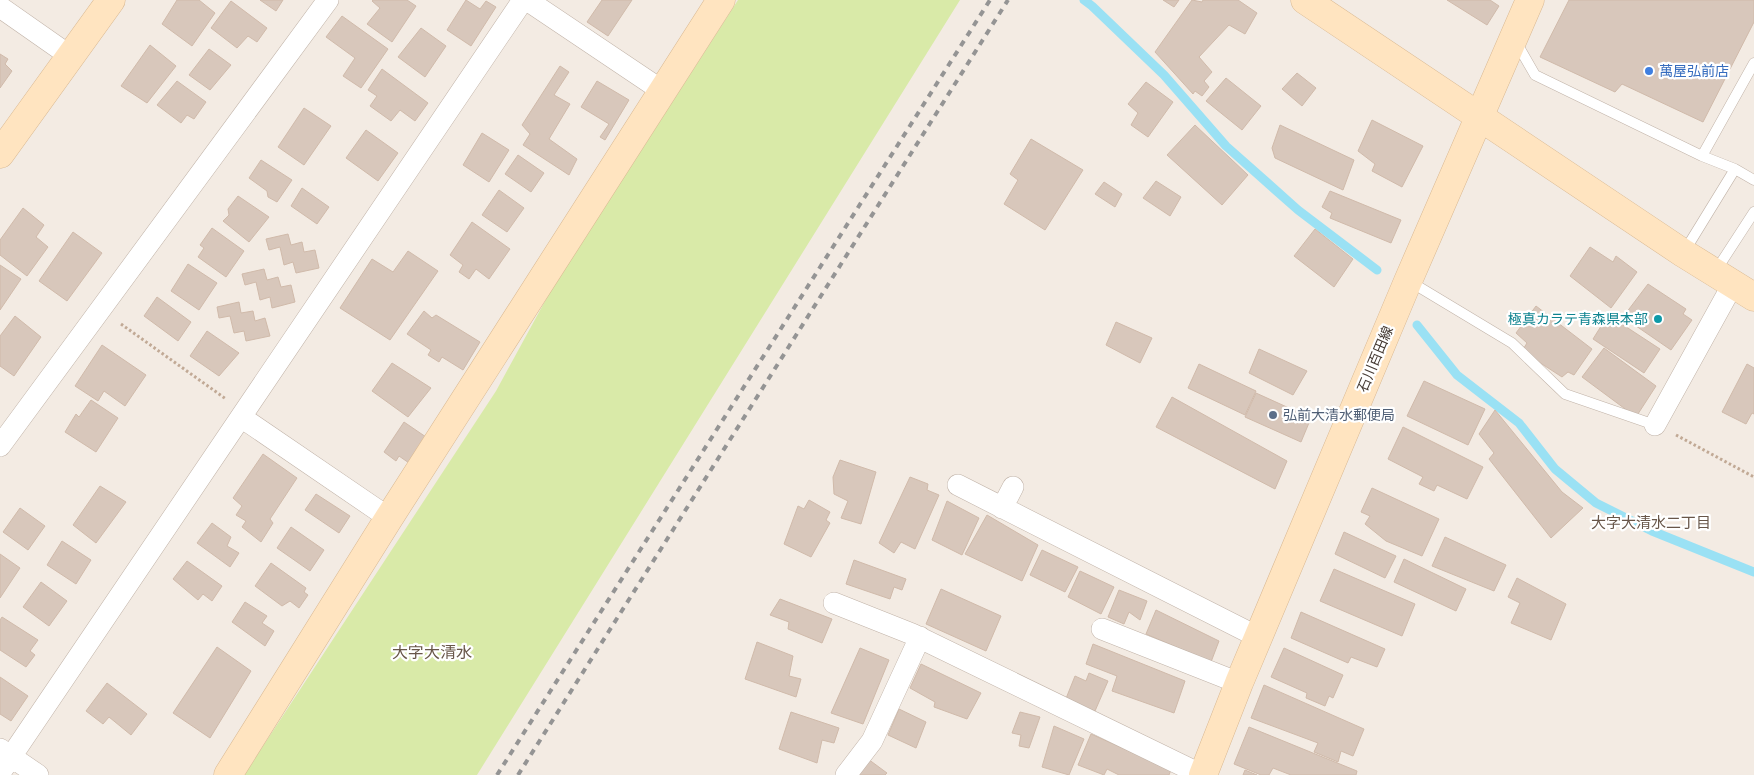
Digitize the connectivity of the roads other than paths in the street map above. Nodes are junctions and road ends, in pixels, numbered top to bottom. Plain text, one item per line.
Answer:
1 (111, 0) edge
2 (328, 0) edge
3 (522, 0) edge
4 (527, 0) edge
5 (721, 0) edge
6 (1304, 0) edge
7 (1530, 0) edge
8 (0, 7) edge
9 (1513, 37) junction
10 (70, 56) junction
11 (1754, 63) edge
12 (664, 92) junction
13 (1478, 116) junction
14 (0, 154) edge
15 (1702, 156) junction
16 (1735, 169) junction
17 (1753, 177) edge
18 (1754, 212) edge
19 (1683, 253) junction
20 (1408, 280) junction
21 (1734, 284) edge
22 (243, 415) junction
23 (1655, 425) joint
24 (0, 446) edge
25 (958, 485) dead end
26 (1013, 487) dead end
27 (1002, 508) junction
28 (389, 518) junction
29 (834, 603) dead end
30 (1102, 629) dead end
31 (920, 637) junction
32 (1258, 637) junction
33 (1238, 683) junction
34 (4, 759) edge
35 (38, 775) edge
36 (228, 775) edge
37 (846, 775) edge
38 (1203, 775) edge

1 - 10 street
2 - 24 street
3 - 22 street
4 - 12 street
5 - 12 street
6 - 13 street
7 - 9 street, 石川百田線
8 - 10 street
9 - 13 street, 石川百田線
9 - 15 lane
10 - 14 street
11 - 15 lane
12 - 28 street
13 - 19 street
13 - 20 street, 石川百田線
15 - 16 lane
16 - 17 lane
16 - 19 lane
18 - 21 lane
19 - 21 street
20 - 23 lane
20 - 32 street, 石川百田線
21 - 23 street
22 - 28 street
22 - 34 street
25 - 27 street
26 - 27 street
27 - 32 street
28 - 36 street
29 - 31 street
30 - 33 street
31 - 37 street
31 - 38 street
32 - 33 street, 石川百田線
33 - 38 street, 石川百田線
34 - 35 street

